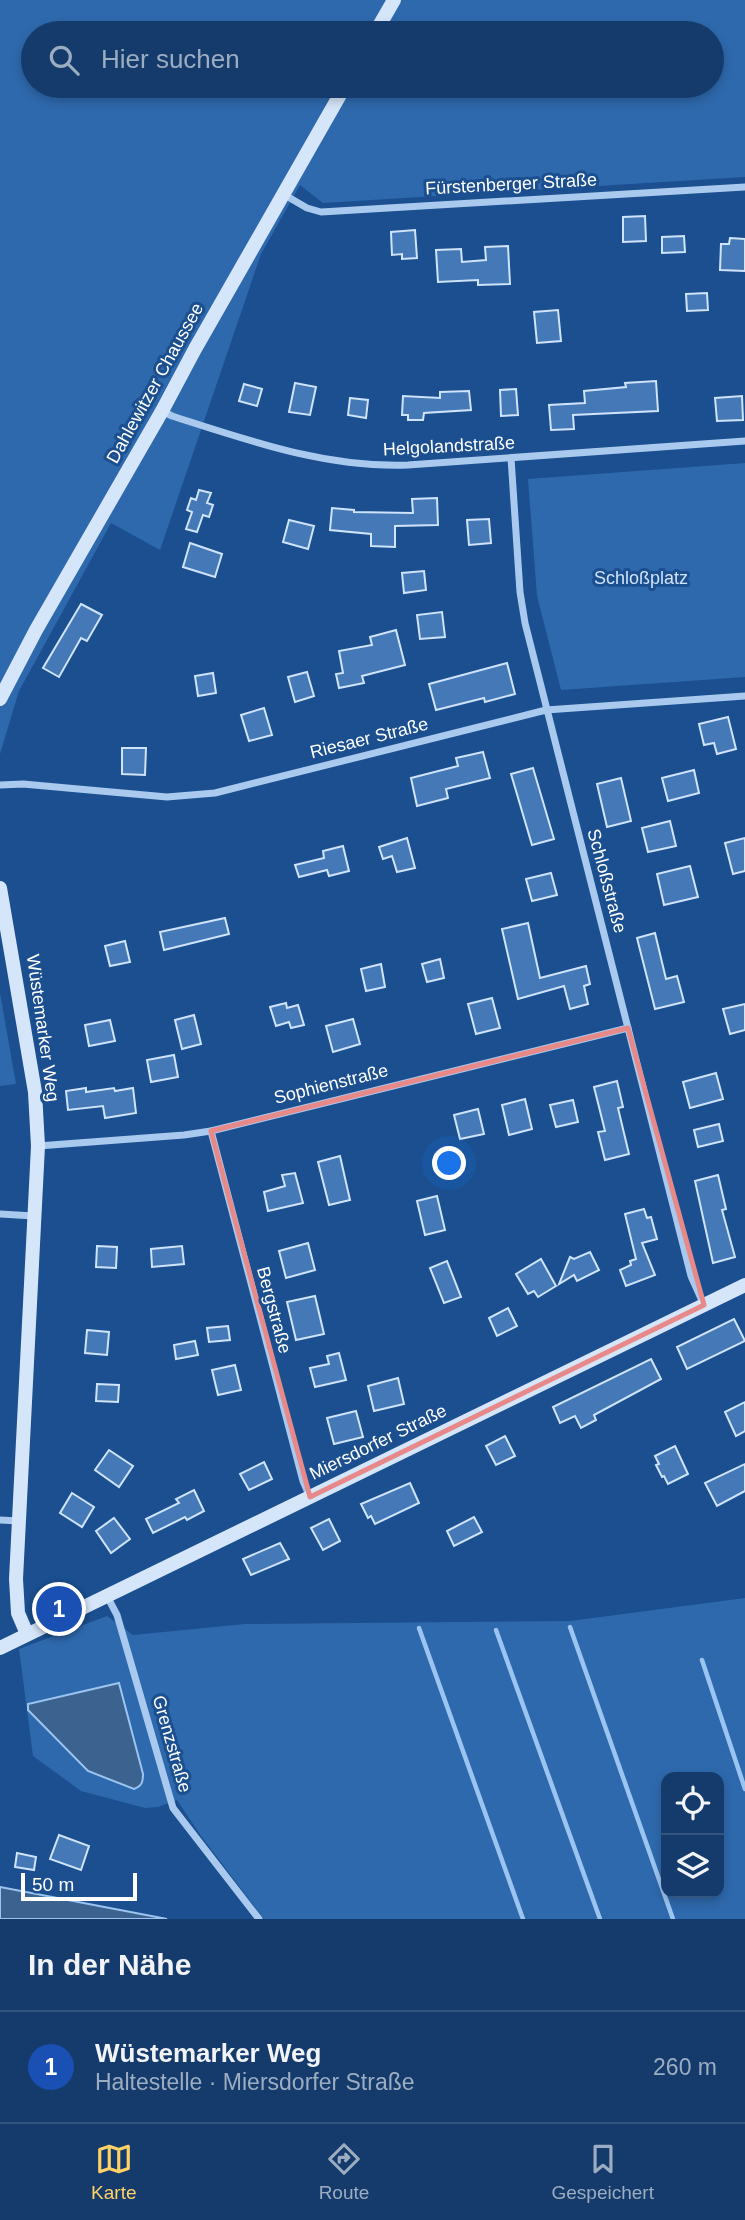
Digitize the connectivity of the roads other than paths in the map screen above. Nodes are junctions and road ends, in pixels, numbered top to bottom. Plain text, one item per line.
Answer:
1 (394, 0) edge
2 (382, 21) edge
3 (338, 98) edge
4 (745, 187) edge
5 (283, 194) junction
6 (162, 411) junction
7 (745, 441) edge
8 (510, 458) junction
9 (745, 696) edge
10 (0, 699) edge
11 (547, 710) junction
12 (0, 785) edge
13 (0, 888) edge
14 (628, 1028) junction
15 (211, 1131) junction
16 (38, 1146) junction
17 (0, 1214) edge
18 (35, 1216) junction
19 (745, 1285) edge
20 (704, 1305) junction
21 (310, 1497) junction
22 (0, 1520) edge
23 (19, 1521) junction
24 (107, 1596) junction
25 (27, 1634) junction
26 (0, 1648) edge
27 (259, 1919) edge

1 - 2 main road
3 - 5 main road, Dahlewitzer Chaussee
4 - 5 street, Fürstenberger Straße
5 - 6 main road, Dahlewitzer Chaussee
6 - 8 street, Helgolandstraße
6 - 10 main road, Dahlewitzer Chaussee
7 - 8 street, Helgolandstraße
8 - 11 street, Schloßstraße
9 - 11 street, Riesaer Straße
11 - 12 street, Riesaer Straße
11 - 14 street, Schloßstraße
13 - 16 main road, Wüstemarker Weg
14 - 15 street, Sophienstraße
14 - 20 street, Schloßstraße
15 - 16 street, Sophienstraße
15 - 21 street, Bergstraße
16 - 18 main road, Wüstemarker Weg
17 - 18 street
18 - 23 main road, Wüstemarker Weg
19 - 20 main road, Miersdorfer Straße
20 - 21 main road, Miersdorfer Straße
21 - 24 main road, Miersdorfer Straße
22 - 23 street
23 - 25 main road, Wüstemarker Weg
24 - 25 main road, Miersdorfer Straße
24 - 27 street, Grenzstraße
25 - 26 main road, Miersdorfer Straße

